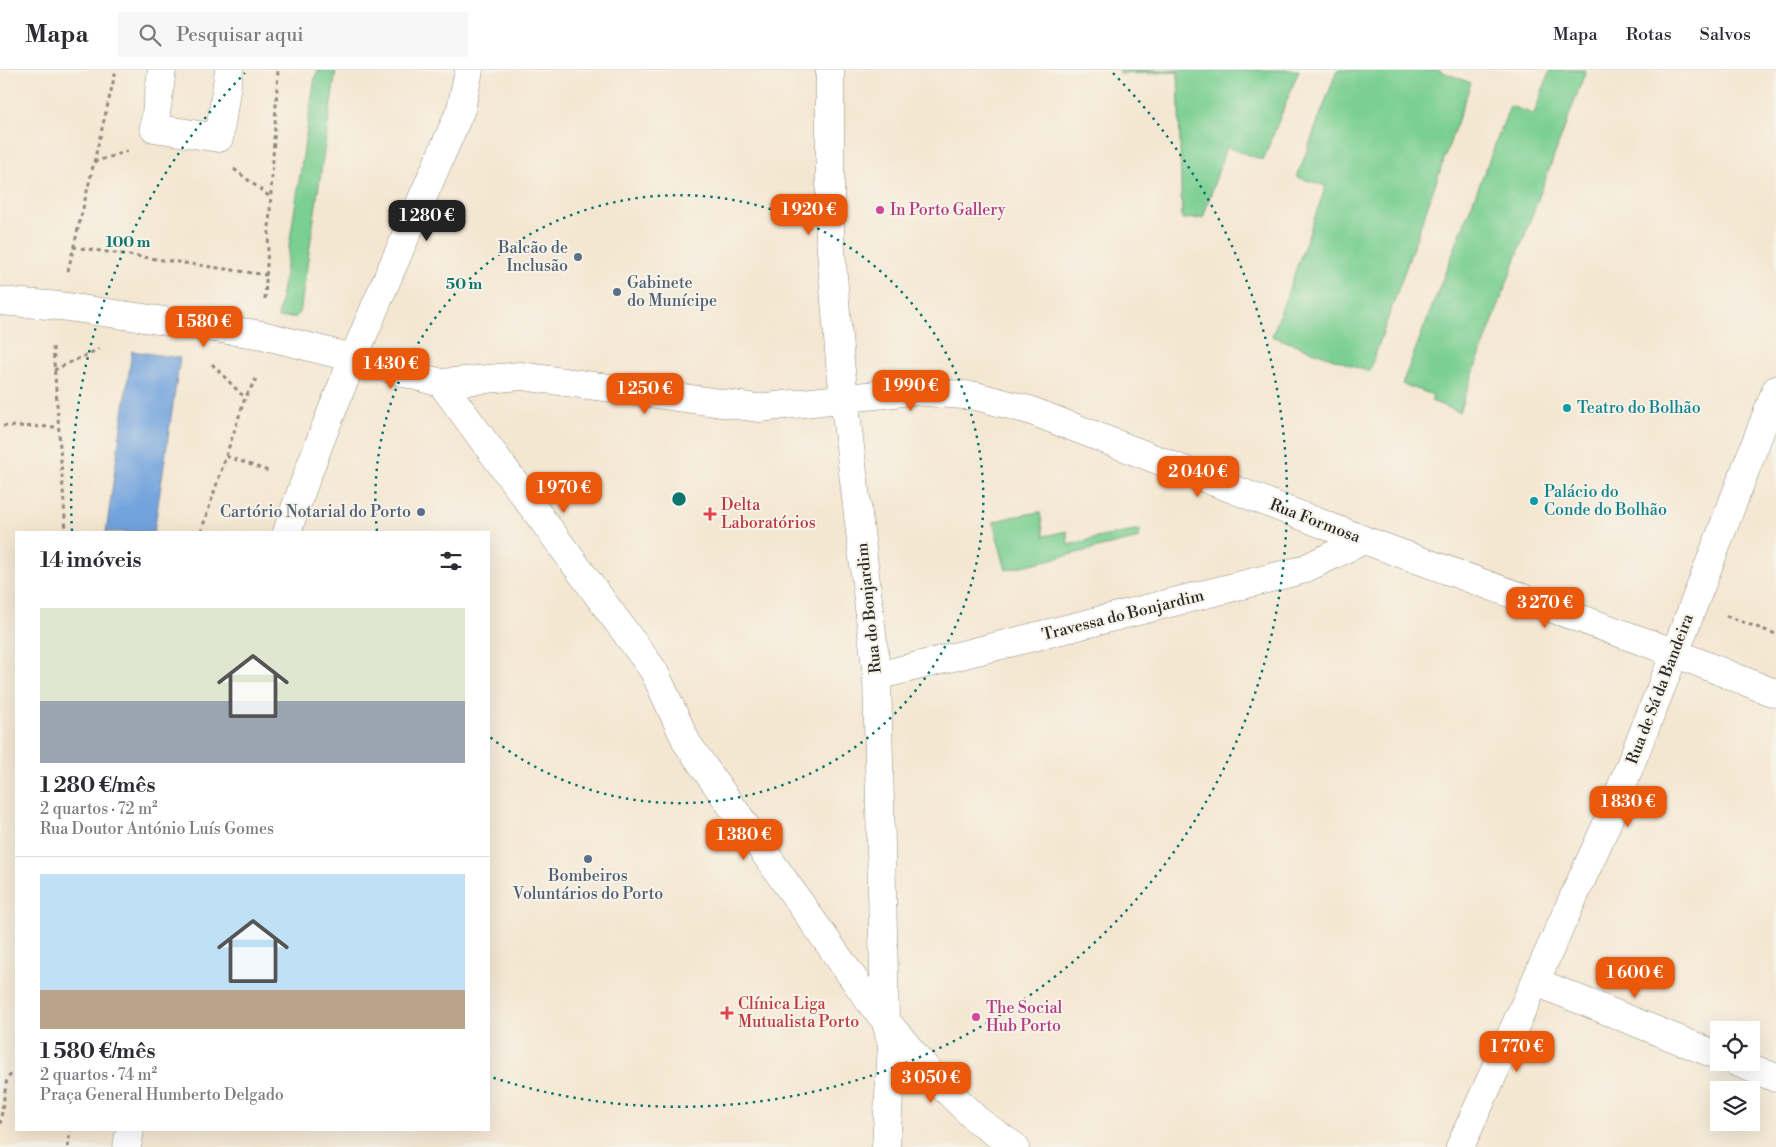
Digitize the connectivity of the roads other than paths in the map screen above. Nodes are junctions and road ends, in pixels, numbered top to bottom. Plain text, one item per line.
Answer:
1 (162, 70) edge
2 (229, 70) edge
3 (470, 70) edge
4 (830, 70) edge
5 (0, 301) edge
6 (354, 358) junction
7 (441, 382) junction
8 (1776, 390) edge
9 (845, 399) junction
10 (287, 531) edge
11 (1364, 540) junction
12 (1675, 653) junction
13 (877, 676) junction
14 (1776, 692) edge
15 (1536, 982) junction
16 (886, 1019) junction
17 (1710, 1052) edge
18 (1758, 1071) edge
19 (1776, 1078) edge
20 (130, 1131) edge
21 (127, 1147) edge
22 (886, 1147) edge
23 (1015, 1147) edge
24 (1460, 1147) edge

1 - 2 street
3 - 6 street
4 - 9 street, Rua do Bonjardim
5 - 6 street, Rua Formosa
6 - 7 street, Rua Formosa
6 - 10 street
7 - 9 street, Rua Formosa
7 - 16 street
8 - 12 street, Rua de Sá da Bandeira
9 - 11 street, Rua Formosa
9 - 13 street, Rua do Bonjardim
11 - 12 street, Rua Formosa
11 - 13 street, Travessa do Bonjardim
12 - 14 street, Rua Formosa
12 - 15 street, Rua de Sá da Bandeira
13 - 16 street, Rua do Bonjardim
15 - 17 street
15 - 24 street, Rua de Sá da Bandeira
16 - 22 street, Rua do Bonjardim
16 - 23 street
18 - 19 street
20 - 21 street

